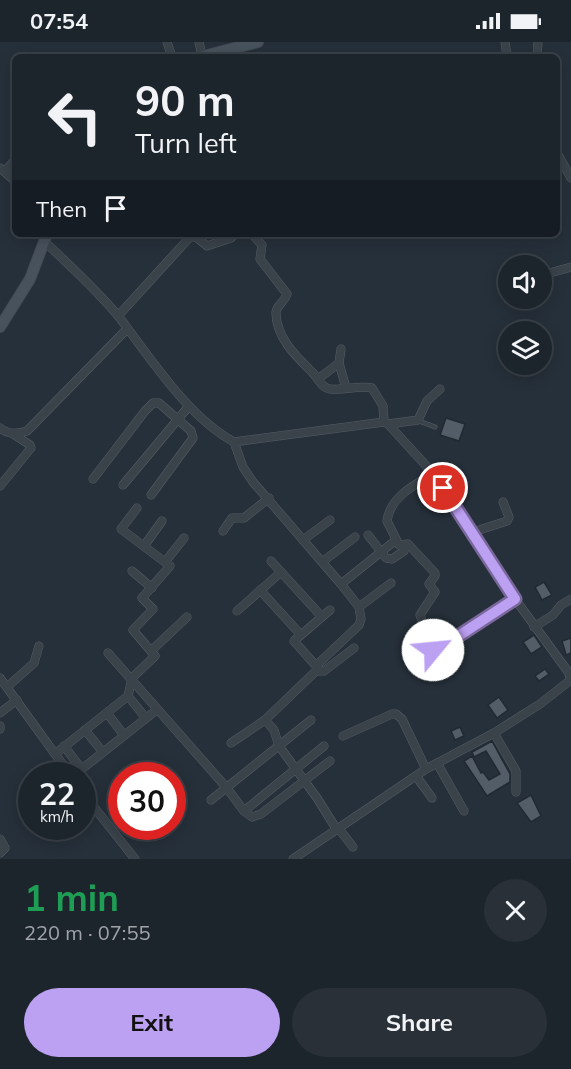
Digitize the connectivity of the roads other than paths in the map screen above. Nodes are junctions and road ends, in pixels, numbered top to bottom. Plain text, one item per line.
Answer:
1 (258, 42) edge
2 (212, 54) edge
3 (560, 158) edge
4 (571, 178) edge
5 (190, 237) edge
6 (196, 237) edge
7 (232, 237) edge
8 (255, 237) edge
9 (46, 238) edge
10 (571, 267) edge
11 (552, 272) edge
12 (118, 316) junction
13 (0, 327) edge
14 (127, 329) junction
15 (341, 349) dead end
16 (339, 363) junction
17 (318, 379) junction
18 (346, 388) junction
19 (440, 389) dead end
20 (189, 406) junction
21 (178, 420) junction
22 (418, 420) junction
23 (386, 423) junction
24 (435, 427) dead end
25 (0, 428) edge
26 (12, 433) junction
27 (234, 442) junction
28 (433, 474) junction
29 (93, 479) dead end
30 (123, 485) dead end
31 (0, 486) edge
32 (151, 495) dead end
33 (269, 498) junction
34 (503, 502) dead end
35 (137, 508) dead end
36 (330, 520) dead end
37 (162, 521) dead end
38 (223, 531) dead end
39 (473, 532) junction
40 (368, 535) dead end
41 (355, 537) dead end
42 (184, 538) dead end
43 (303, 540) junction
44 (396, 540) junction
45 (144, 546) junction
46 (404, 551) dead end
47 (381, 552) junction
48 (271, 561) dead end
49 (165, 562) junction
50 (322, 562) junction
51 (132, 571) dead end
52 (281, 572) junction
53 (391, 583) dead end
54 (341, 584) junction
55 (152, 588) junction
56 (260, 590) junction
57 (515, 599) junction
58 (571, 599) edge
59 (359, 607) junction
60 (330, 610) dead end
61 (237, 611) dead end
62 (187, 617) dead end
63 (322, 617) junction
64 (534, 627) junction
65 (301, 635) junction
66 (39, 646) dead end
67 (354, 648) dead end
68 (151, 651) junction
69 (108, 653) dead end
70 (571, 659) edge
71 (561, 663) junction
72 (317, 669) junction
73 (0, 678) edge
74 (132, 678) junction
75 (570, 680) edge
76 (7, 687) junction
77 (128, 696) junction
78 (17, 700) junction
79 (154, 712) dead end
80 (0, 713) edge
81 (107, 713) junction
82 (145, 717) dead end
83 (265, 720) junction
84 (311, 720) dead end
85 (86, 730) junction
86 (494, 733) junction
87 (123, 734) dead end
88 (343, 736) dead end
89 (231, 743) dead end
90 (64, 746) junction
91 (279, 746) junction
92 (324, 746) dead end
93 (102, 751) dead end
94 (55, 753) junction
95 (330, 761) dead end
96 (62, 762) edge
97 (76, 762) edge
98 (90, 762) edge
99 (437, 762) junction
100 (426, 769) junction
101 (297, 770) junction
102 (416, 776) junction
103 (304, 780) junction
104 (226, 787) junction
105 (516, 792) dead end
106 (432, 798) dead end
107 (211, 800) dead end
108 (96, 810) edge
109 (244, 811) junction
110 (464, 811) dead end
111 (338, 830) junction
112 (0, 839) edge
113 (353, 847) dead end
114 (0, 853) edge
115 (135, 859) edge
116 (293, 859) edge

1 - 2 main road
3 - 4 street
5 - 12 street
6 - 7 street
8 - 17 street
9 - 12 street
9 - 13 main road
10 - 11 street
12 - 14 street
14 - 20 street
14 - 26 street
15 - 16 street
16 - 17 street
16 - 18 street
17 - 18 street
18 - 23 street
19 - 22 street
20 - 21 street
20 - 27 street
21 - 29 street
21 - 30 street
21 - 32 street
22 - 23 street
22 - 24 lane
23 - 27 street
23 - 28 street
25 - 26 street
26 - 31 street
27 - 33 street
28 - 39 street
28 - 44 street
33 - 38 street
33 - 43 street
34 - 39 street
35 - 45 street
36 - 43 street
37 - 45 street
39 - 57 street
40 - 47 street
41 - 50 street
42 - 49 street
43 - 50 street
44 - 47 street
44 - 57 street
45 - 49 street
46 - 47 street
47 - 54 street
48 - 52 street
49 - 55 street
50 - 54 street
51 - 55 street
52 - 56 street
52 - 63 street
53 - 59 street
54 - 59 street
55 - 68 street
56 - 61 street
56 - 65 street
57 - 64 street
58 - 64 street
59 - 72 street
60 - 63 street
62 - 68 street
63 - 65 street
64 - 71 street
65 - 72 street
66 - 76 street
67 - 72 street
68 - 74 street
69 - 74 street
70 - 71 street
71 - 75 street
72 - 83 street
73 - 76 street
74 - 77 street
74 - 104 street
75 - 86 street
76 - 78 street
77 - 81 street
77 - 82 street
78 - 80 street
78 - 94 street
79 - 98 street
81 - 85 street
81 - 87 street
83 - 89 street
83 - 91 street
84 - 91 street
85 - 90 street
85 - 93 street
86 - 99 street
86 - 105 street
88 - 100 street
90 - 94 street
90 - 97 street
91 - 101 street
91 - 104 street
92 - 101 street
94 - 96 street
95 - 103 street
99 - 100 street
99 - 110 street
100 - 102 street
101 - 103 street
101 - 109 street
102 - 106 street
102 - 111 street
103 - 109 street
103 - 111 street
104 - 107 street
104 - 109 street
108 - 115 street
111 - 113 street
111 - 116 street
112 - 114 street

